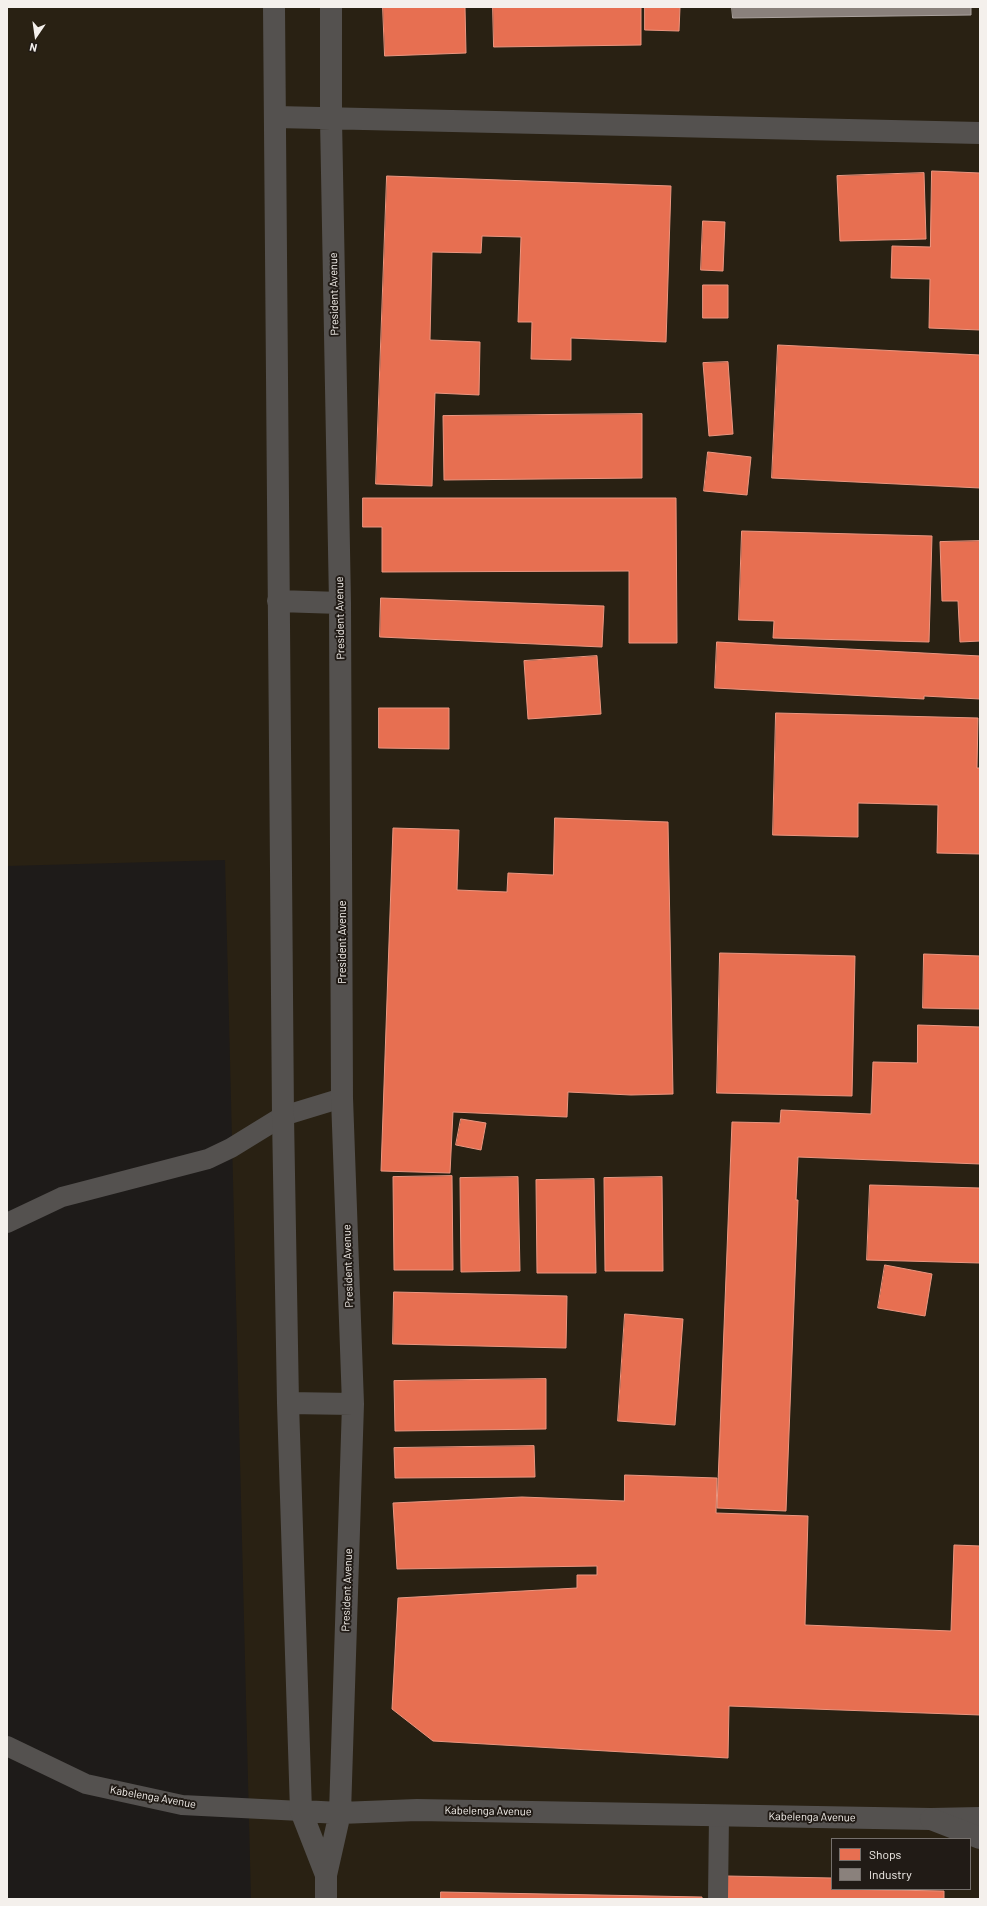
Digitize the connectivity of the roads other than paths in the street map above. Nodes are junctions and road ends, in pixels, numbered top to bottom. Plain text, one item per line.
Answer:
1 (274, 7) edge
2 (331, 7) edge
3 (276, 117) junction
4 (331, 119) junction
5 (980, 134) edge
6 (278, 600) junction
7 (340, 603) junction
8 (342, 1098) junction
9 (283, 1116) junction
10 (7, 1223) edge
11 (288, 1403) junction
12 (353, 1404) junction
13 (7, 1746) edge
14 (301, 1812) junction
15 (340, 1813) junction
16 (719, 1815) junction
17 (980, 1818) edge
18 (931, 1819) junction
19 (980, 1838) edge
20 (326, 1875) junction
21 (326, 1899) edge
22 (718, 1899) edge

1 - 3 street
2 - 4 street, President Avenue
3 - 4 street
3 - 6 street
4 - 5 street
4 - 7 street, President Avenue
6 - 7 street
6 - 9 street
7 - 8 street, President Avenue
8 - 9 lane
8 - 12 street, President Avenue
9 - 10 lane
9 - 11 street
11 - 12 street
11 - 14 street
12 - 15 street, President Avenue
13 - 14 lane, Kabelenga Avenue
14 - 15 street, Kabelenga Avenue
14 - 20 street
15 - 16 street, Kabelenga Avenue
15 - 20 street, President Avenue
16 - 18 street, Kabelenga Avenue
16 - 22 lane
17 - 18 street, Kabelenga Avenue
18 - 19 street
20 - 21 street

